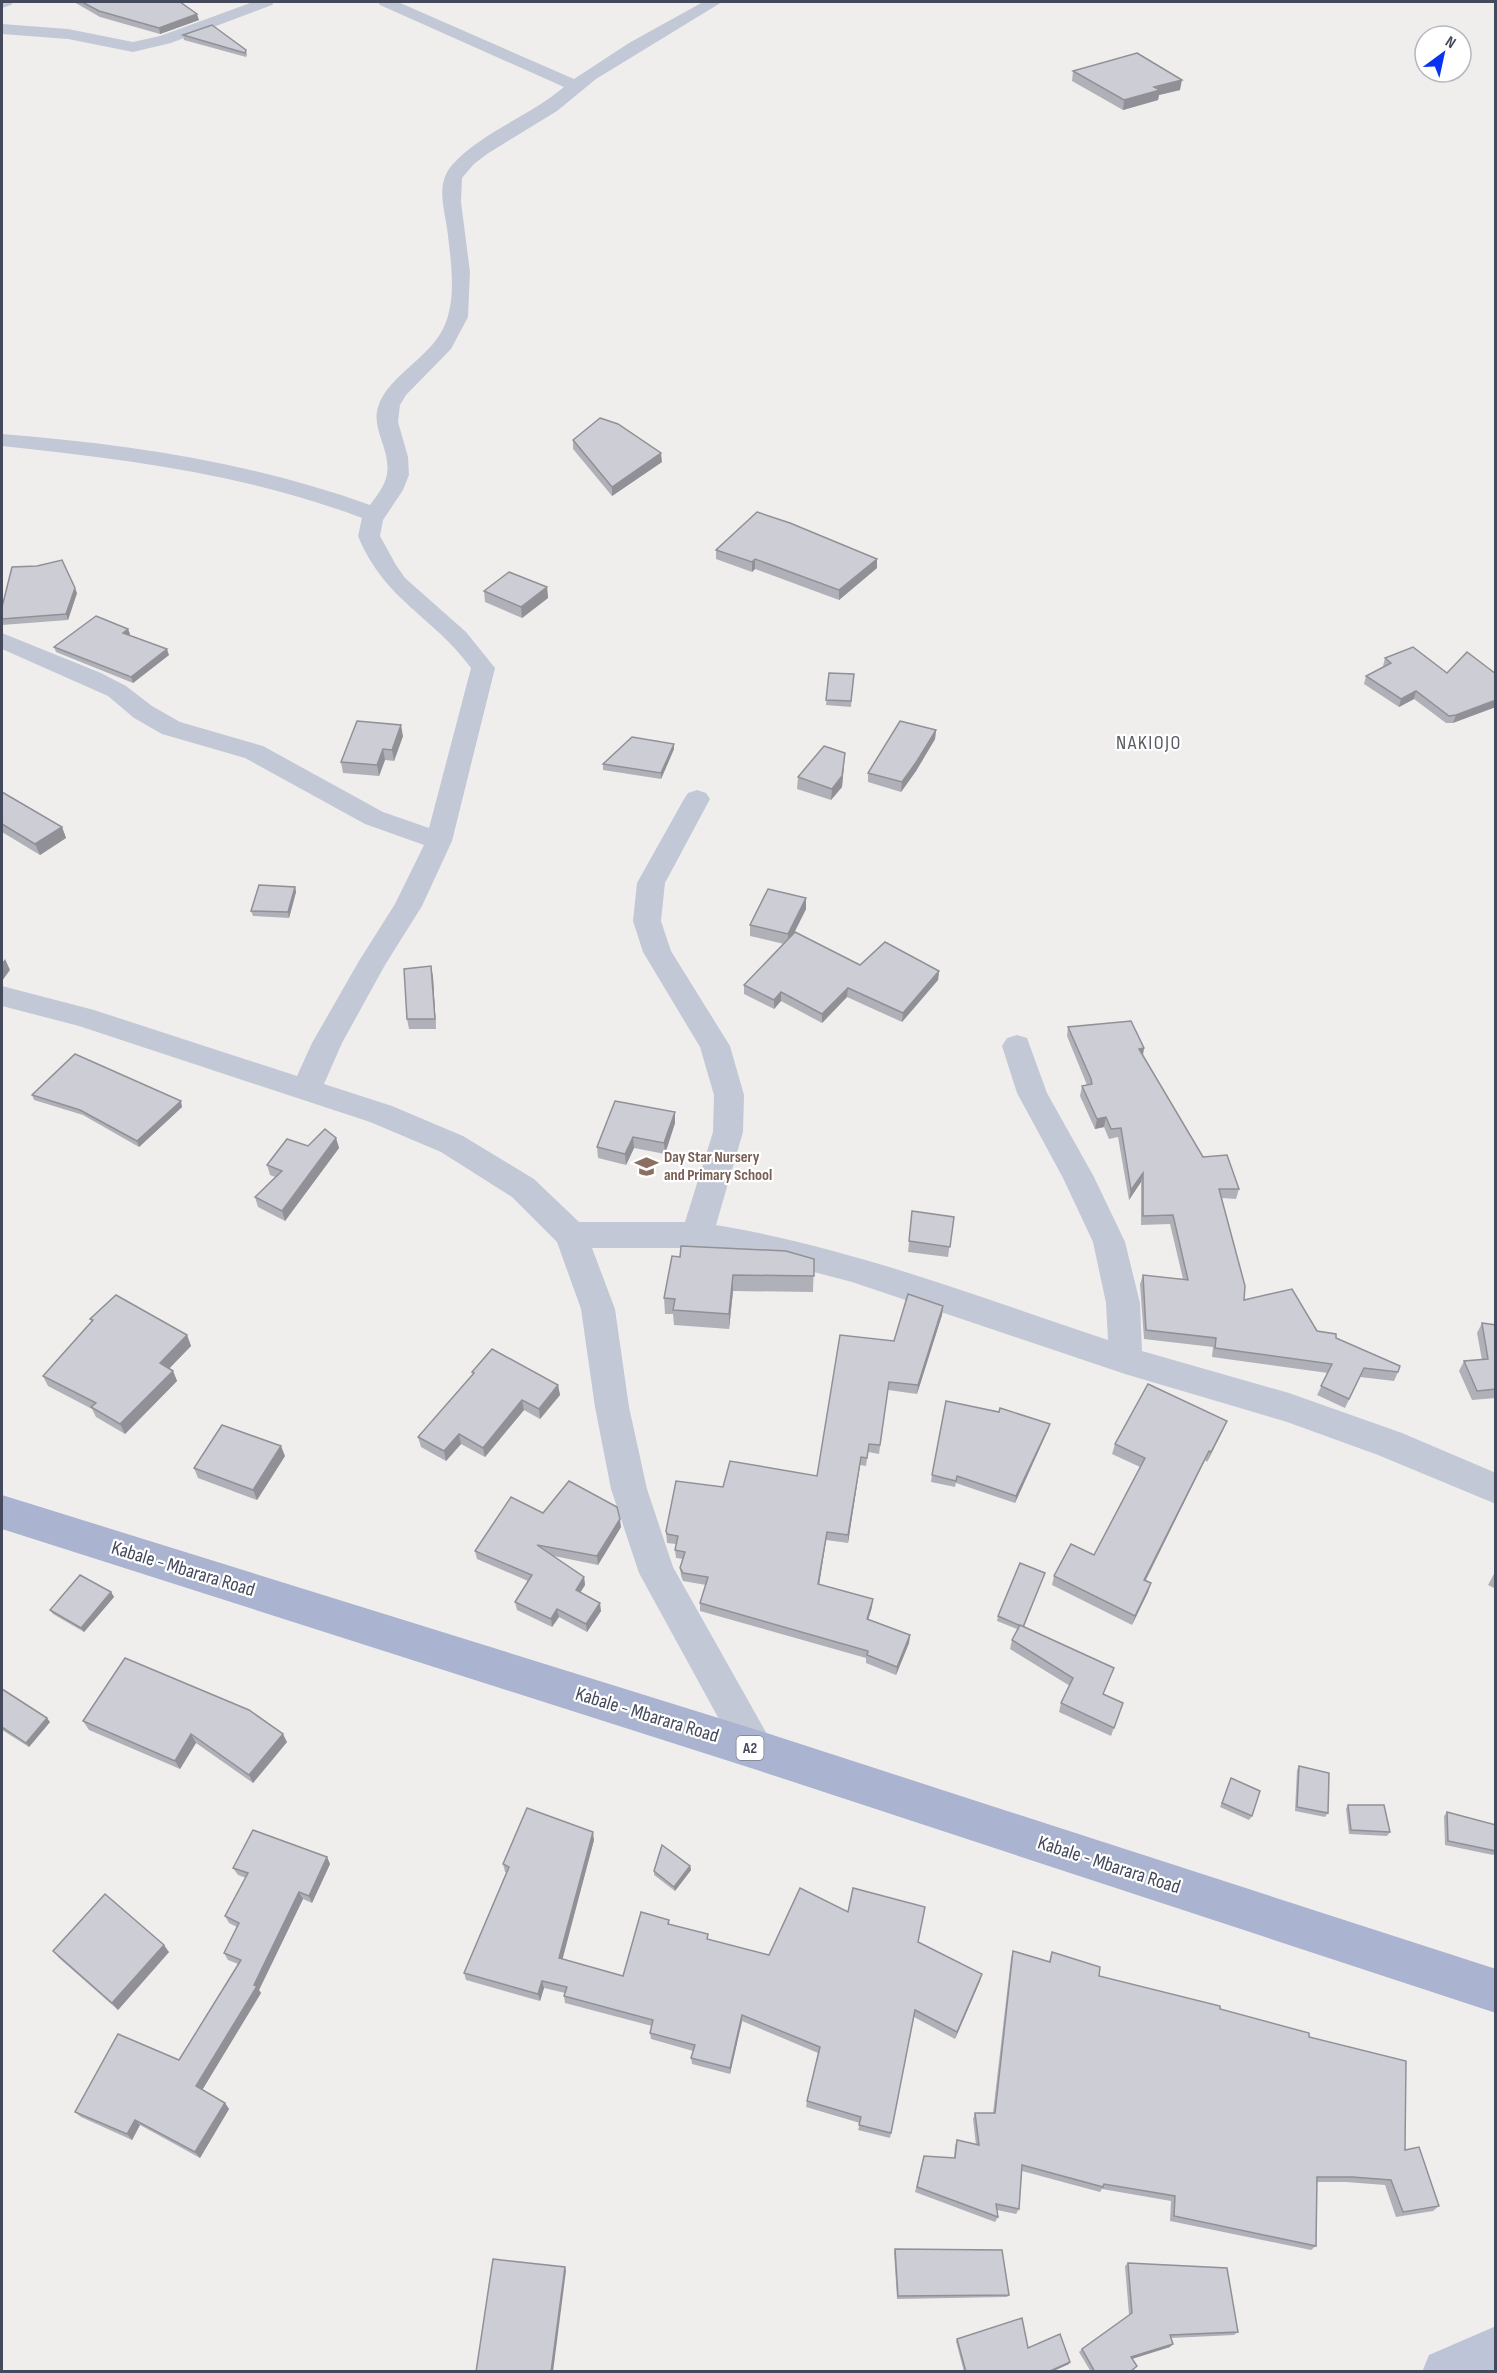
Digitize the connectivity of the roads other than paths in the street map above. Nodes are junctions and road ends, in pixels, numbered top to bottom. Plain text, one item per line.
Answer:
1 (266, 2) edge
2 (386, 2) edge
3 (714, 2) edge
4 (2, 29) edge
5 (575, 86) junction
6 (2, 440) edge
7 (375, 515) junction
8 (2, 640) edge
9 (697, 798) dead end
10 (439, 841) junction
11 (2, 996) edge
12 (1017, 1046) dead end
13 (306, 1090) junction
14 (571, 1235) junction
15 (697, 1235) junction
16 (1125, 1360) junction
17 (1496, 1489) edge
18 (2, 1512) edge
19 (757, 1750) junction
20 (1496, 1991) edge
21 (1496, 2350) edge
22 (1446, 2372) edge

1 - 4 street
2 - 5 street
3 - 5 street
5 - 7 street
6 - 7 street
7 - 10 street
8 - 10 street
9 - 15 street
10 - 13 street
11 - 13 street
12 - 16 street
13 - 14 street
14 - 15 street
14 - 19 street
15 - 16 street
16 - 17 street
18 - 19 main road, Kabale - Mbarara Road / A2
19 - 20 main road, Kabale - Mbarara Road / A2
21 - 22 main road

